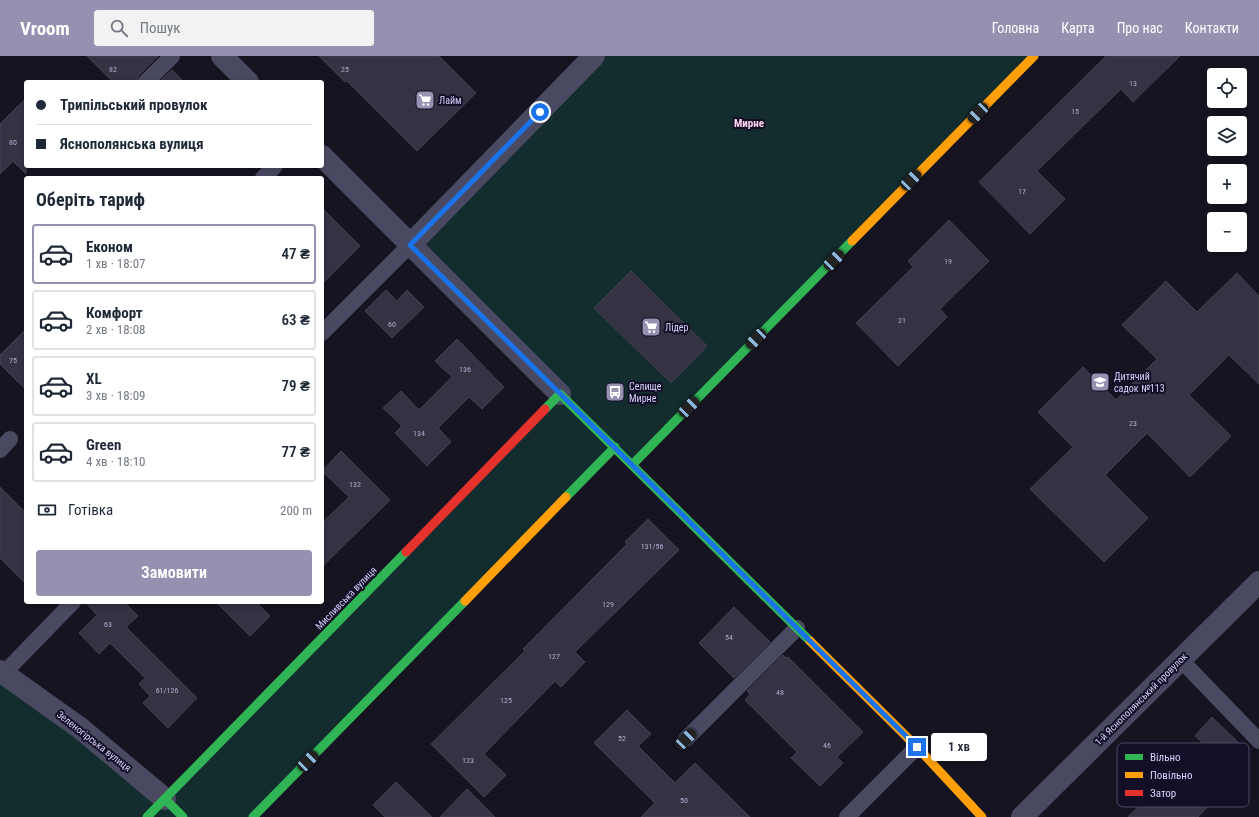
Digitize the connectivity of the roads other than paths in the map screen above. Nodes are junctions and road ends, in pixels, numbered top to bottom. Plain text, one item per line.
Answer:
1 (172, 56) edge
2 (222, 56) edge
3 (594, 56) edge
4 (1034, 56) edge
5 (148, 80) edge
6 (246, 80) edge
7 (324, 158) edge
8 (273, 168) edge
9 (265, 176) edge
10 (410, 245) junction
11 (324, 330) edge
12 (560, 394) junction
13 (615, 448) junction
14 (632, 465) junction
15 (1259, 582) edge
16 (71, 604) edge
17 (797, 628) junction
18 (1180, 660) junction
19 (2, 672) edge
20 (686, 739) dead end
21 (1259, 741) edge
22 (917, 747) junction
23 (165, 798) junction
24 (147, 817) edge
25 (183, 817) edge
26 (253, 817) edge
27 (847, 817) edge
28 (982, 817) edge
29 (1022, 817) edge

1 - 5 lane
2 - 6 street
3 - 10 street
4 - 14 street
7 - 10 street
8 - 9 lane
10 - 11 lane
10 - 12 street
12 - 13 street
12 - 23 street, Мисливська вулиця
13 - 14 street
13 - 26 street
14 - 17 street
15 - 18 street, 1-й Яснополянський провулок
16 - 19 lane
17 - 20 lane
17 - 22 street
18 - 21 lane
18 - 29 street, 1-й Яснополянський провулок
19 - 23 street, Зеленогірська вулиця
22 - 27 lane
22 - 28 street
23 - 24 street, Мисливська вулиця
23 - 25 street, Зеленогірська вулиця

